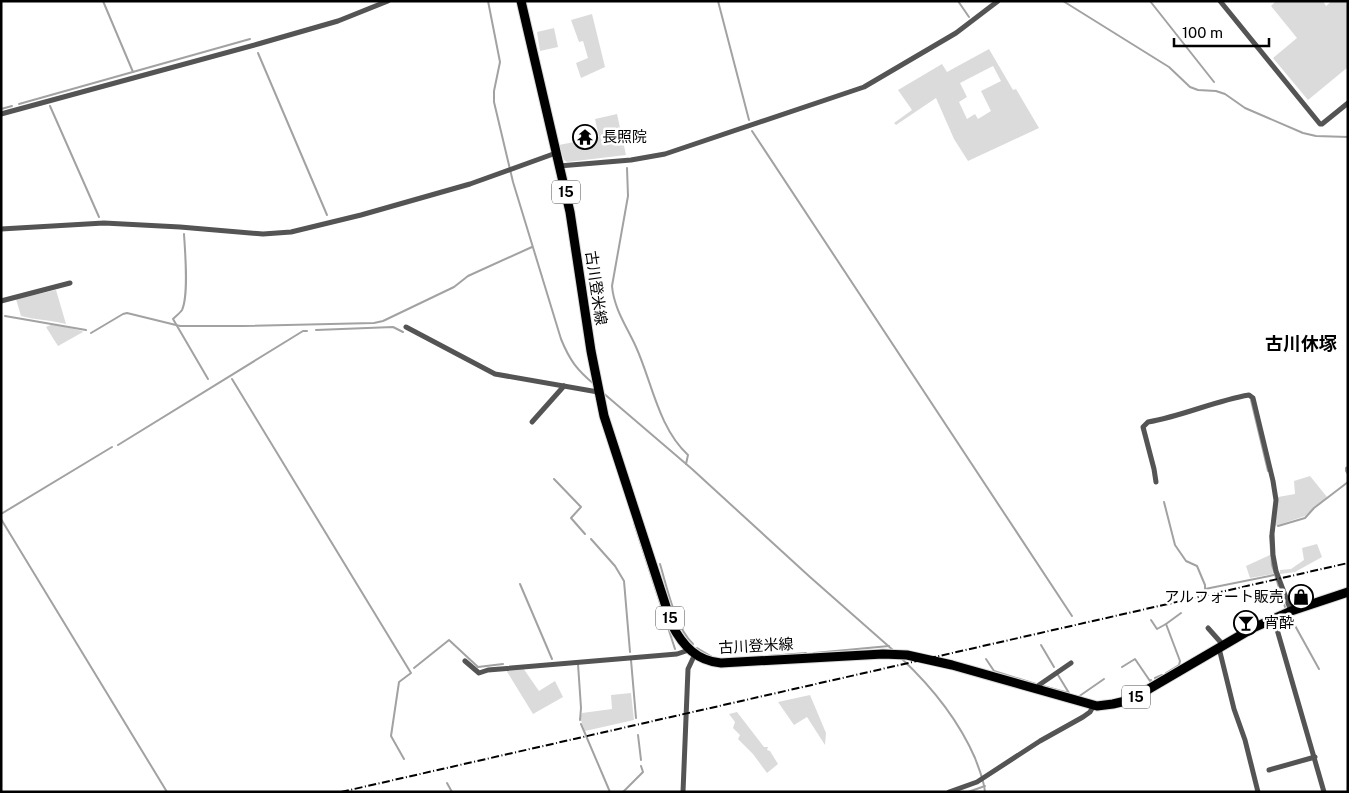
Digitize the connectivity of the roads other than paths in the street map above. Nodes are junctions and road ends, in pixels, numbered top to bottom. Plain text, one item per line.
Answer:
1 (388, 1) edge
2 (522, 1) edge
3 (998, 1) edge
4 (1220, 1) edge
5 (1348, 103) edge
6 (1, 114) edge
7 (556, 153) junction
8 (559, 166) junction
9 (1, 229) edge
10 (70, 282) dead end
11 (1, 301) edge
12 (406, 327) dead end
13 (564, 386) junction
14 (598, 388) junction
15 (532, 422) dead end
16 (1156, 482) dead end
17 (1348, 592) edge
18 (1291, 612) junction
19 (1274, 619) junction
20 (1208, 628) dead end
21 (1221, 647) junction
22 (692, 652) junction
23 (465, 661) dead end
24 (1070, 663) dead end
25 (1038, 690) junction
26 (1094, 705) junction
27 (1315, 757) junction
28 (1269, 770) dead end
29 (683, 792) edge
30 (949, 792) edge
31 (1258, 792) edge
32 (1324, 792) edge

1 - 6 street
2 - 7 main road, 古川登米線 / 15
3 - 8 street
4 - 5 street
7 - 8 main road, 古川登米線 / 15
7 - 9 street
8 - 14 main road, 古川登米線 / 15
10 - 11 street
12 - 13 street
13 - 14 street
13 - 15 street
14 - 22 main road, 古川登米線 / 15
16 - 18 street
17 - 18 main road, 古川登米線 / 15
18 - 19 main road, 古川登米線 / 15
19 - 21 main road, 古川登米線 / 15
19 - 27 street
20 - 21 street
21 - 26 main road, 古川登米線 / 15
21 - 31 street
22 - 23 street
22 - 25 main road, 古川登米線 / 15
22 - 29 street
24 - 25 street
25 - 26 main road, 古川登米線 / 15
26 - 30 street
27 - 28 street
27 - 32 street

